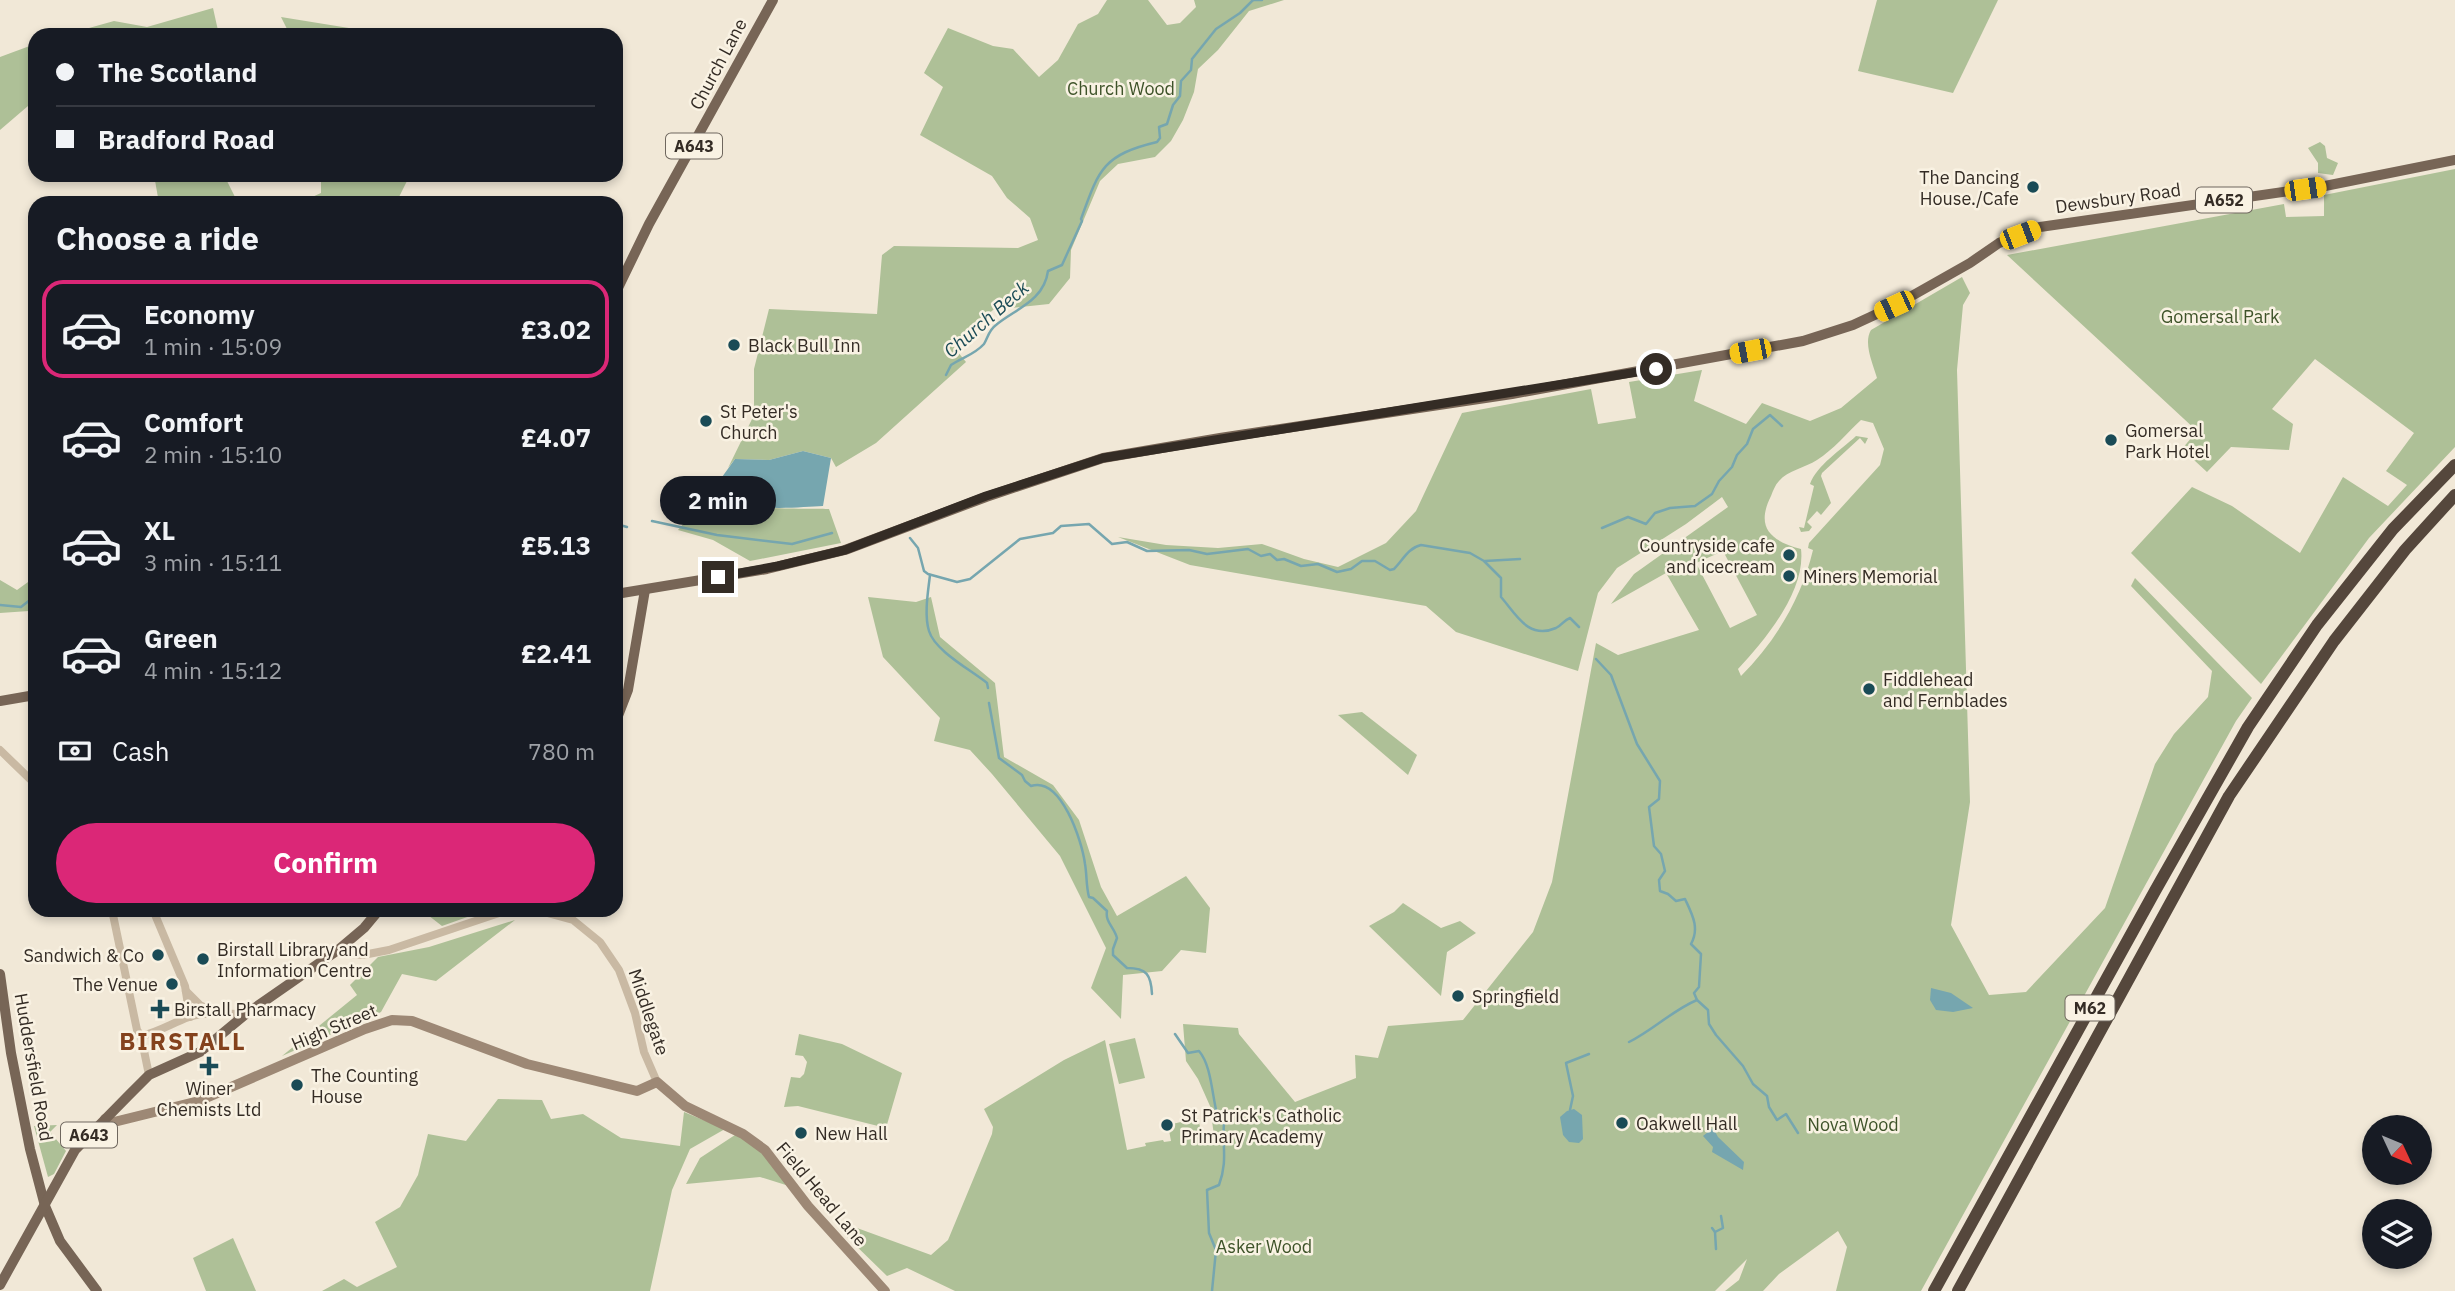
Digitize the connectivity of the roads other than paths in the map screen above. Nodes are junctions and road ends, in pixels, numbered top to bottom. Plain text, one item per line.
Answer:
1 (773, 0) edge
2 (2455, 160) edge
3 (623, 278) edge
4 (2455, 465) edge
5 (2455, 495) edge
6 (645, 590) junction
7 (623, 593) edge
8 (28, 696) edge
9 (0, 701) edge
10 (623, 703) edge
11 (0, 750) edge
12 (28, 777) edge
13 (113, 917) edge
14 (156, 917) edge
15 (374, 917) edge
16 (487, 917) edge
17 (562, 917) edge
18 (338, 950) junction
19 (0, 974) edge
20 (186, 991) junction
21 (217, 1013) junction
22 (246, 1014) junction
23 (190, 1017) junction
24 (141, 1036) junction
25 (149, 1075) junction
26 (657, 1082) junction
27 (105, 1119) junction
28 (45, 1206) junction
29 (0, 1284) edge
30 (97, 1291) edge
31 (885, 1291) edge
32 (1934, 1291) edge
33 (1958, 1291) edge

1 - 3 main road, Church Lane / A643
2 - 6 main road, Dewsbury Road / A652
4 - 32 highway, M62
5 - 33 highway, M62
6 - 7 main road, A652
6 - 10 main road
8 - 9 main road
11 - 12 street
13 - 24 street
14 - 20 street
15 - 18 main road, A643
16 - 18 street, Middlegate
17 - 26 street, Middlegate
18 - 22 main road, A643
19 - 28 main road, Huddersfield Road
20 - 21 street
20 - 23 street
21 - 22 street
21 - 23 street
22 - 25 main road, A643
23 - 24 street
24 - 25 street
25 - 27 main road, A643
26 - 27 main road, High Street
26 - 31 main road, Field Head Lane
27 - 28 main road, A643
28 - 29 main road, A643
28 - 30 main road, Huddersfield Road

